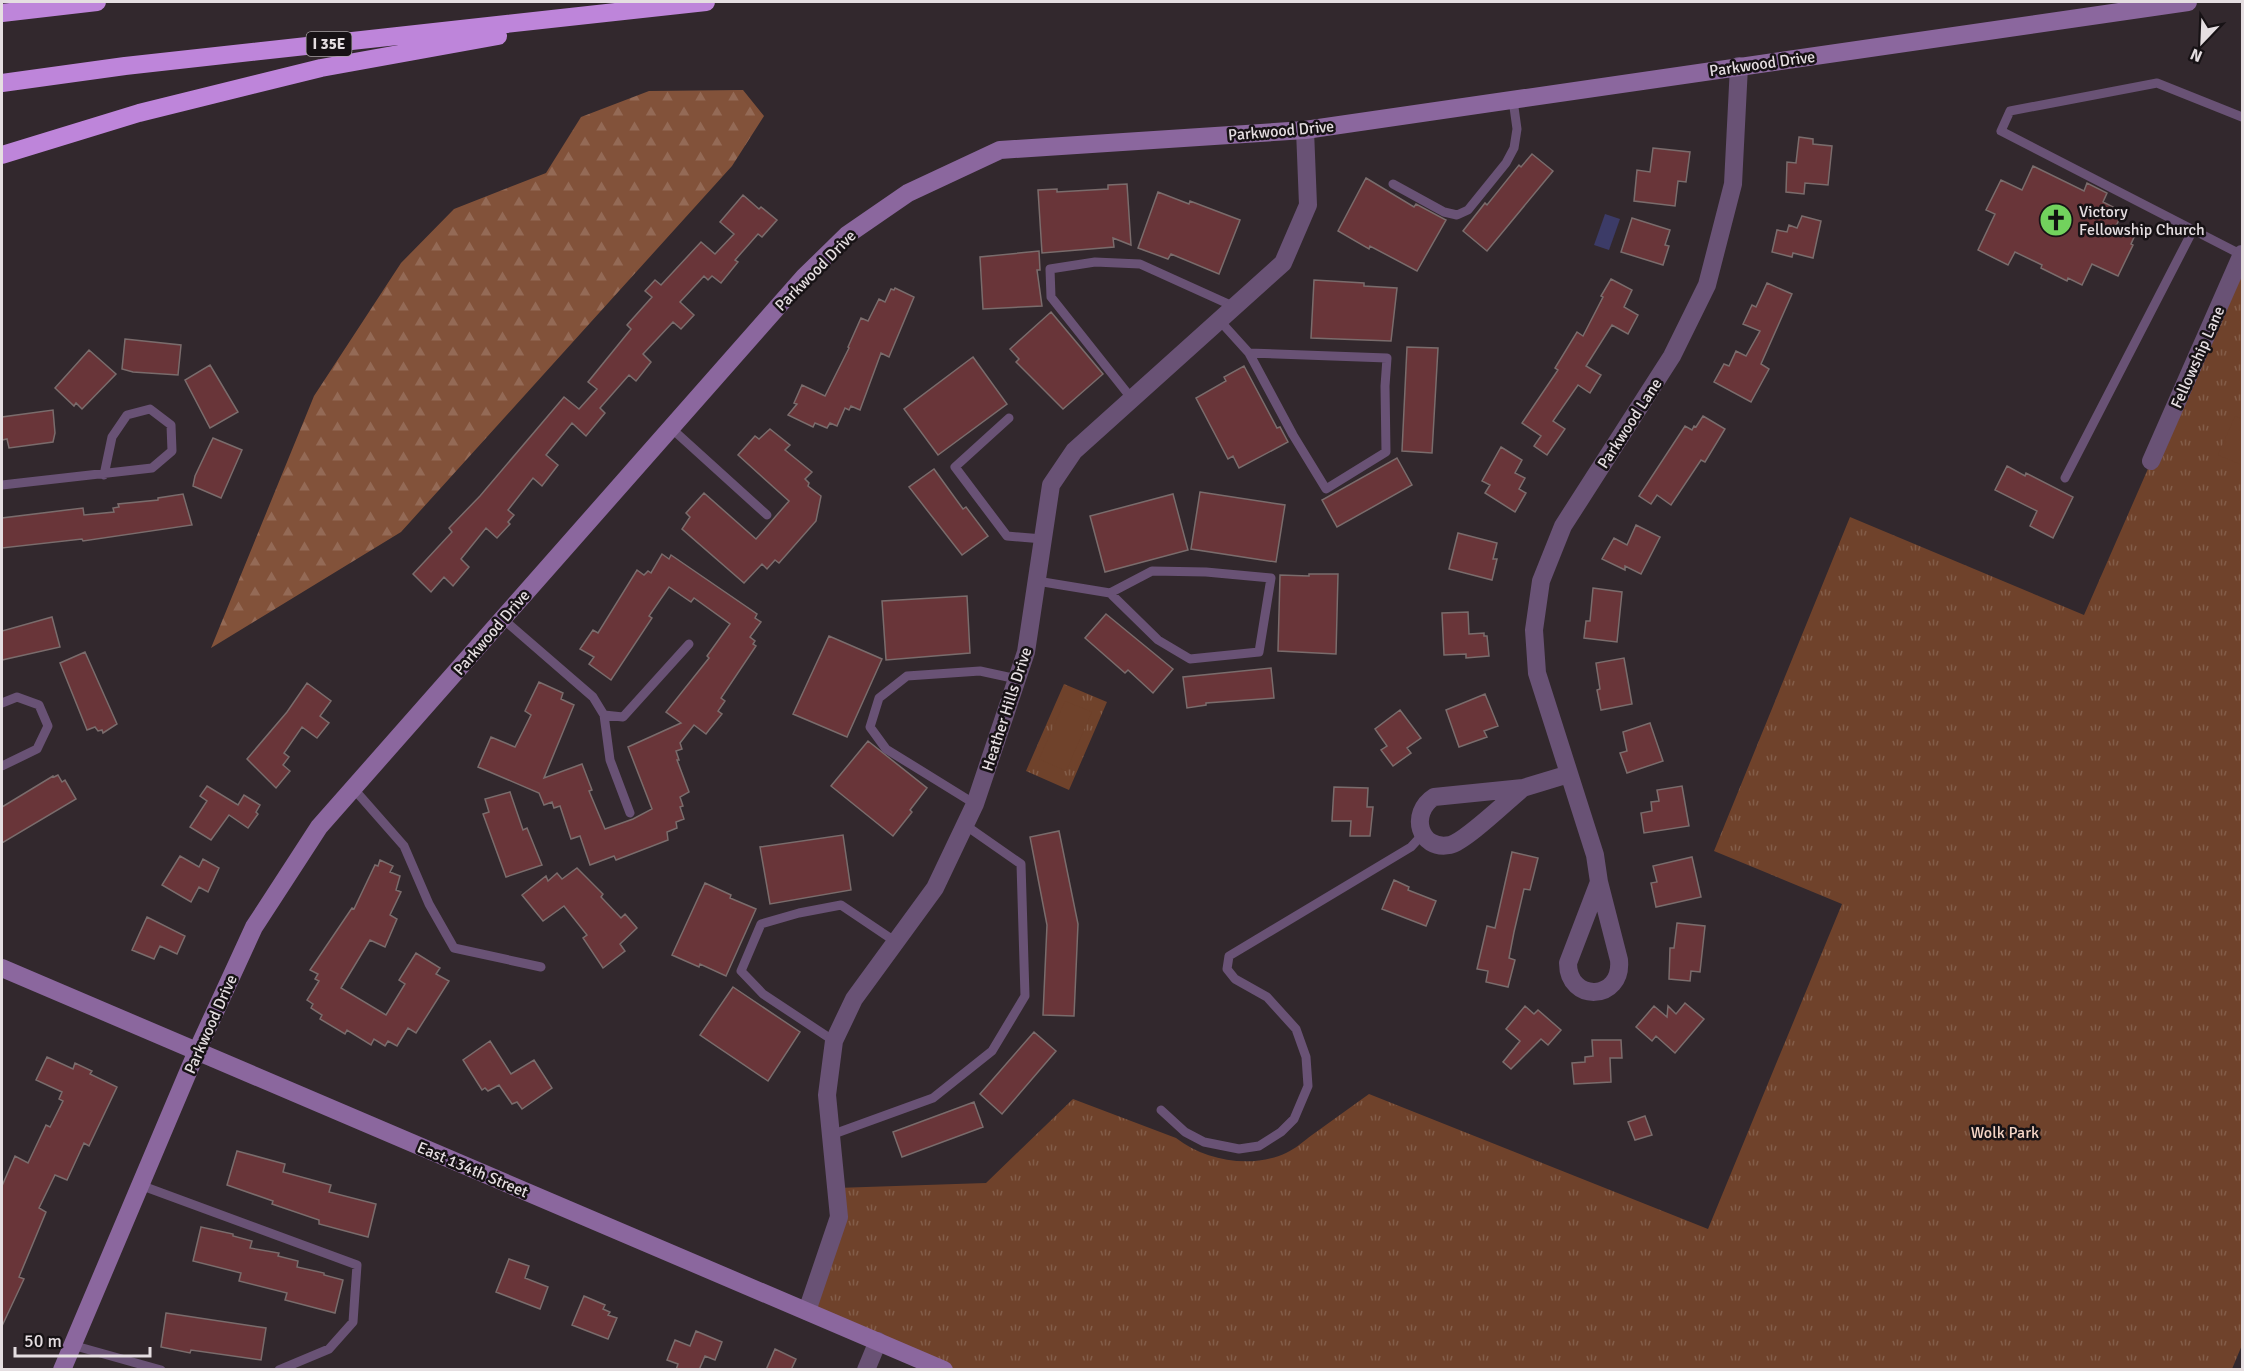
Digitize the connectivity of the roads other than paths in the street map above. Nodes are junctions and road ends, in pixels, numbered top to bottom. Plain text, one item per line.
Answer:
1 (97, 2) edge
2 (706, 2) edge
3 (2188, 2) edge
4 (657, 7) junction
5 (2, 13) edge
6 (1739, 66) junction
7 (2, 83) edge
8 (1513, 100) junction
9 (2242, 117) edge
10 (1305, 130) junction
11 (2, 155) edge
12 (1393, 184) dead end
13 (2193, 230) junction
14 (2242, 254) edge
15 (1235, 307) junction
16 (1220, 321) junction
17 (1249, 354) junction
18 (1132, 399) junction
19 (1009, 418) dead end
20 (671, 428) junction
21 (2151, 461) dead end
22 (104, 475) junction
23 (2065, 478) dead end
24 (2, 485) edge
25 (767, 515) dead end
26 (1043, 538) junction
27 (1036, 581) junction
28 (1110, 592) junction
29 (503, 619) junction
30 (689, 644) dead end
31 (1017, 679) junction
32 (2, 702) edge
33 (604, 715) junction
34 (2, 766) edge
35 (1569, 774) junction
36 (353, 788) junction
37 (1522, 788) junction
38 (975, 804) junction
39 (630, 813) dead end
40 (965, 825) junction
41 (1423, 834) junction
42 (1599, 882) junction
43 (896, 942) junction
44 (540, 967) dead end
45 (2, 968) edge
46 (834, 1041) junction
47 (197, 1051) junction
48 (1161, 1110) dead end
49 (831, 1135) junction
50 (140, 1185) junction
51 (807, 1311) junction
52 (878, 1341) junction
53 (72, 1345) junction
54 (62, 1370) edge
55 (161, 1370) edge
56 (279, 1370) edge
57 (866, 1370) edge
58 (944, 1370) edge

1 - 5 highway
2 - 4 highway, I 35E
3 - 6 street, Parkwood Drive
4 - 7 highway, I 35E
4 - 11 highway
6 - 8 street, Parkwood Drive
6 - 35 street, Parkwood Lane
8 - 10 street, Parkwood Drive
8 - 12 lane
9 - 13 lane
10 - 15 street, Heather Hills Drive
10 - 20 street, Parkwood Drive
13 - 14 lane
13 - 23 lane
14 - 21 street, Fellowship Lane
15 - 16 street, Heather Hills Drive
15 - 18 lane
16 - 17 lane
16 - 18 street, Heather Hills Drive
17 - 17 lane
18 - 26 street, Heather Hills Drive
19 - 26 lane
20 - 25 lane
20 - 29 street, Parkwood Drive
22 - 22 lane
22 - 24 lane
26 - 27 street, Heather Hills Drive
27 - 28 lane
27 - 31 street, Heather Hills Drive
28 - 28 lane
29 - 33 lane
29 - 36 street, Parkwood Drive
30 - 33 lane
31 - 38 street, Heather Hills Drive
31 - 38 lane
32 - 34 lane
33 - 39 lane
35 - 37 street
35 - 42 street, Parkwood Lane
36 - 44 lane
36 - 47 street, Parkwood Drive
37 - 41 street
37 - 41 street
38 - 40 street, Heather Hills Drive
40 - 43 street, Heather Hills Drive
40 - 49 lane
41 - 48 lane
42 - 42 street, Parkwood Lane
43 - 46 street, Heather Hills Drive
43 - 46 lane
45 - 47 street, East 134th Street
46 - 49 street, Heather Hills Drive
47 - 50 street, Parkwood Drive
47 - 51 street, East 134th Street
49 - 51 street, Heather Hills Drive
50 - 53 street, Parkwood Drive
50 - 56 lane
51 - 52 street, East 134th Street
52 - 57 street
52 - 58 street, East 134th Street
53 - 54 street, Parkwood Drive
53 - 55 lane

